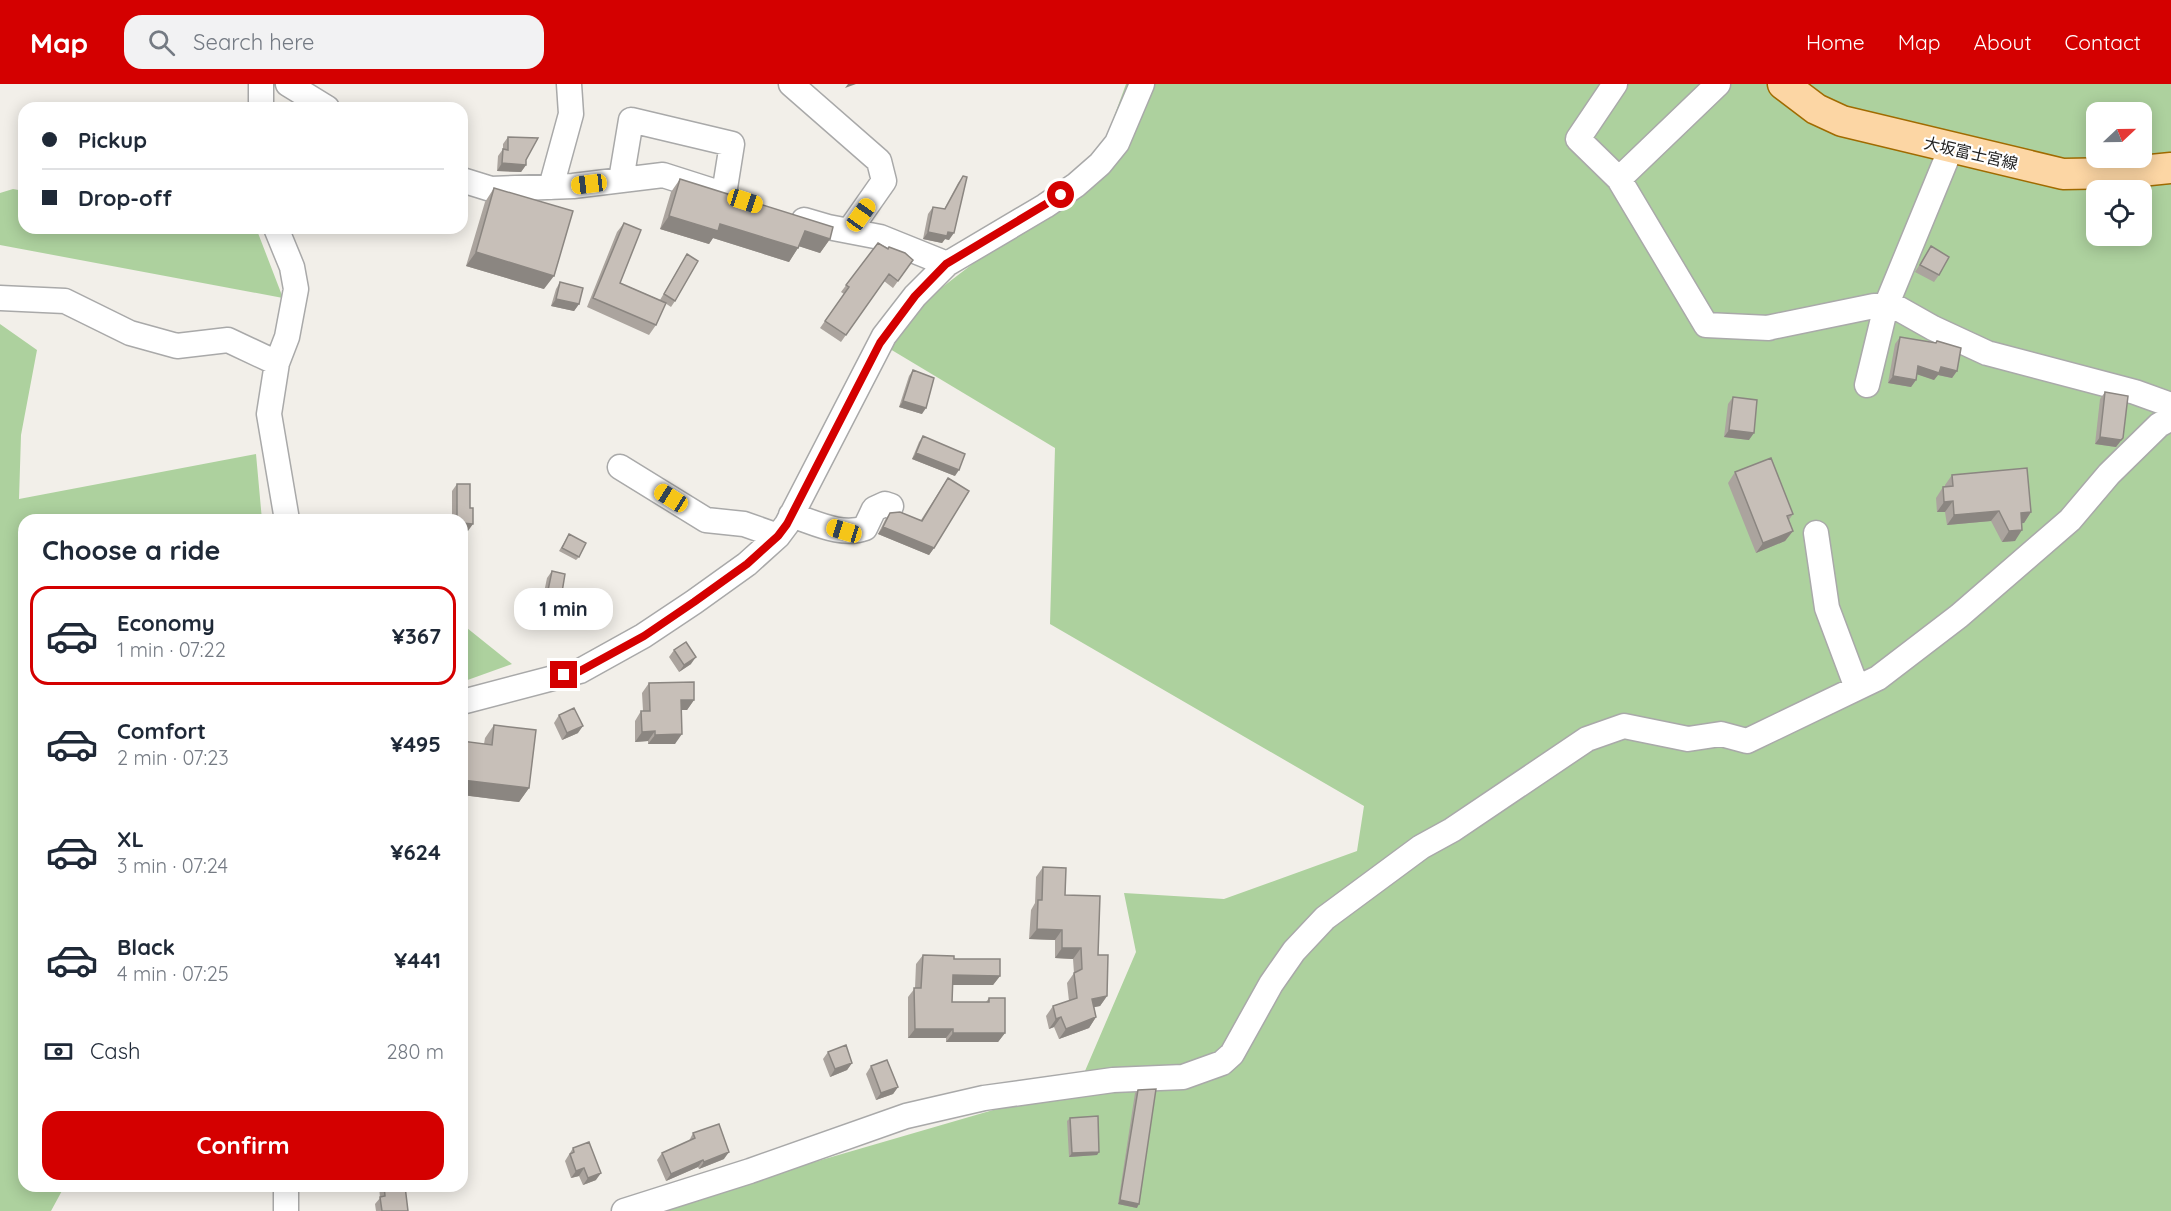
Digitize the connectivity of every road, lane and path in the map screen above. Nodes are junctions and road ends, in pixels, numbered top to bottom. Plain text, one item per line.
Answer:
1 (261, 84) edge
2 (288, 84) edge
3 (569, 84) edge
4 (791, 84) edge
5 (1142, 84) edge
6 (1615, 84) edge
7 (1718, 84) edge
8 (1783, 84) edge
9 (261, 102) edge
10 (317, 102) edge
11 (1951, 148) junction
12 (2171, 168) edge
13 (1619, 179) junction
14 (621, 180) junction
15 (468, 182) edge
16 (551, 187) junction
17 (786, 214) edge
18 (849, 231) junction
19 (278, 234) edge
20 (946, 264) junction
21 (0, 298) edge
22 (1886, 306) junction
23 (277, 363) junction
24 (1868, 385) dead end
25 (2171, 405) edge
26 (2171, 418) edge
27 (620, 467) dead end
28 (891, 506) dead end
29 (286, 514) edge
30 (791, 515) junction
31 (1816, 533) dead end
32 (778, 536) junction
33 (1857, 688) junction
34 (468, 700) edge
35 (286, 1192) edge
36 (286, 1211) edge
37 (624, 1211) edge

1 - 9 street
2 - 10 street
3 - 16 street
4 - 18 street
5 - 20 street
6 - 13 street
7 - 13 street
8 - 11 main road, 大坂富士宮線
11 - 12 main road, 大坂富士宮線
11 - 22 street
13 - 22 street
14 - 14 street
14 - 16 street
15 - 16 street
17 - 18 street
18 - 20 street
19 - 23 street
20 - 30 street
21 - 23 street
22 - 24 street
22 - 25 street
23 - 29 street
26 - 33 street
27 - 32 street
28 - 30 street
30 - 32 street
31 - 33 street
32 - 34 street
33 - 37 street
35 - 36 street

